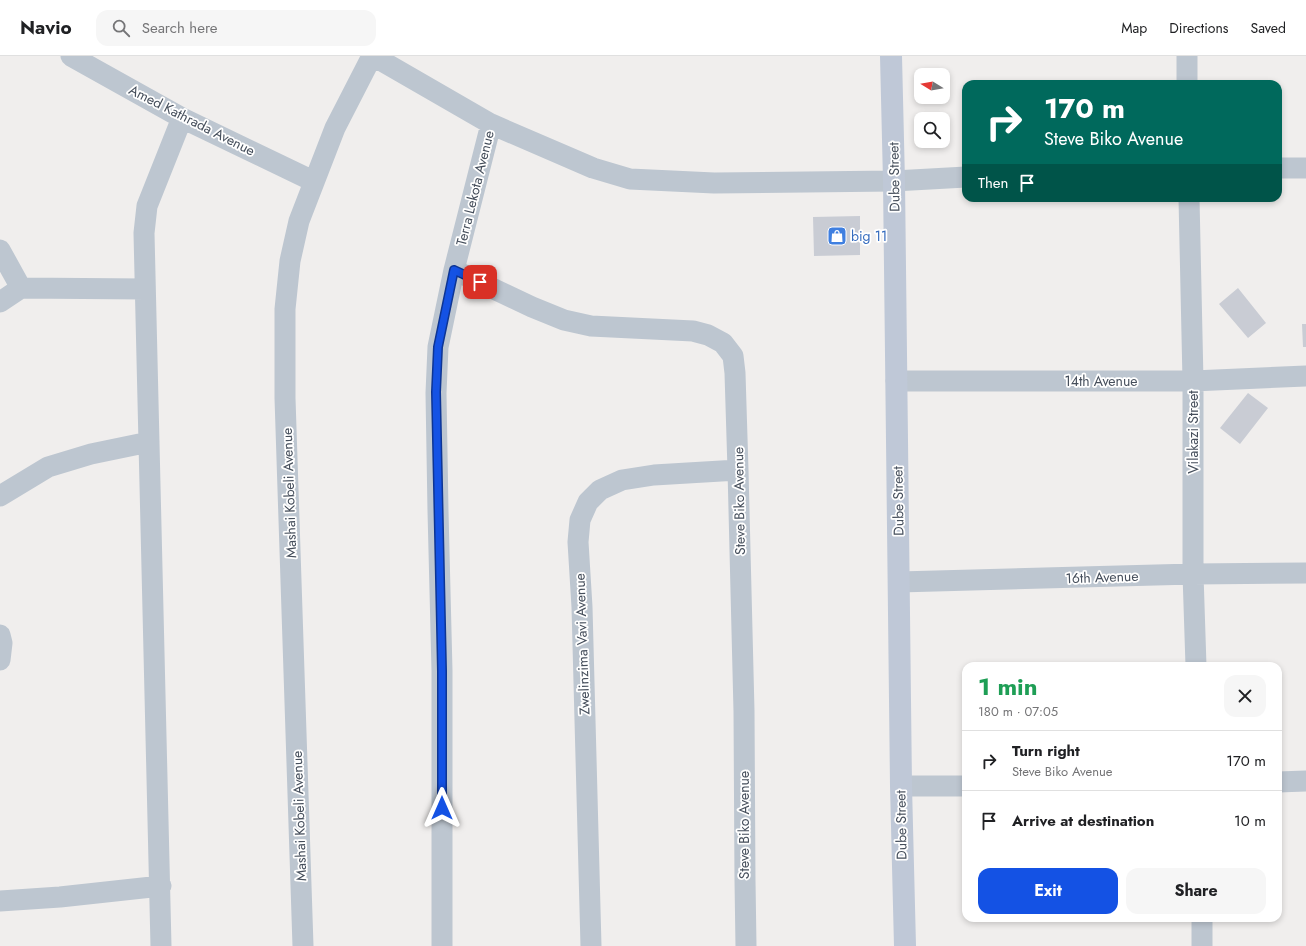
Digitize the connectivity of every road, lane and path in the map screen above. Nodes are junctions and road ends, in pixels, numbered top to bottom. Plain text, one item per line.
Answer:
1 (72, 56) edge
2 (372, 56) edge
3 (891, 56) edge
4 (1186, 56) edge
5 (1187, 80) edge
6 (182, 118) junction
7 (491, 124) junction
8 (1282, 168) edge
9 (1306, 168) edge
10 (962, 177) edge
11 (313, 181) junction
12 (894, 181) junction
13 (1189, 202) edge
14 (0, 250) edge
15 (454, 270) junction
16 (21, 288) junction
17 (145, 289) junction
18 (0, 302) edge
19 (1306, 376) edge
20 (896, 381) junction
21 (1193, 381) junction
22 (149, 442) junction
23 (738, 470) junction
24 (0, 496) edge
25 (1306, 573) edge
26 (1192, 574) junction
27 (899, 582) junction
28 (0, 635) edge
29 (0, 660) edge
30 (1196, 662) edge
31 (1282, 782) edge
32 (1306, 782) edge
33 (900, 786) junction
34 (962, 786) edge
35 (161, 886) junction
36 (0, 901) edge
37 (1202, 922) edge
38 (161, 946) edge
39 (303, 946) edge
40 (442, 946) edge
41 (590, 946) edge
42 (746, 946) edge
43 (905, 946) edge
44 (1202, 946) edge

1 - 6 street, Amed Kathrada Avenue
2 - 7 street
2 - 11 street, Mashai Kobeli Avenue
3 - 12 street, Dube Street
4 - 5 street
6 - 11 street, Amed Kathrada Avenue
6 - 17 street
7 - 12 street
7 - 15 street, Terra Lekota Avenue
8 - 9 street
10 - 12 street
11 - 39 street, Mashai Kobeli Avenue
12 - 20 street, Dube Street
13 - 21 street, Vilakazi Street
14 - 16 street
15 - 23 street, Steve Biko Avenue
15 - 40 street, Terra Lekota Avenue
16 - 17 street
16 - 18 street
17 - 22 street
19 - 21 street, 14th Avenue
20 - 21 street, 14th Avenue
20 - 27 street, Dube Street
21 - 26 street, Vilakazi Street
22 - 24 street
22 - 35 street
23 - 41 street, Zwelinzima Vavi Avenue
23 - 42 street, Steve Biko Avenue
25 - 26 street, 16th Avenue
26 - 27 street, 16th Avenue
26 - 30 street, Vilakazi Street
27 - 33 street, Dube Street
28 - 29 street
31 - 32 street
33 - 34 street
33 - 43 street, Dube Street
35 - 36 street
35 - 38 street
37 - 44 street

